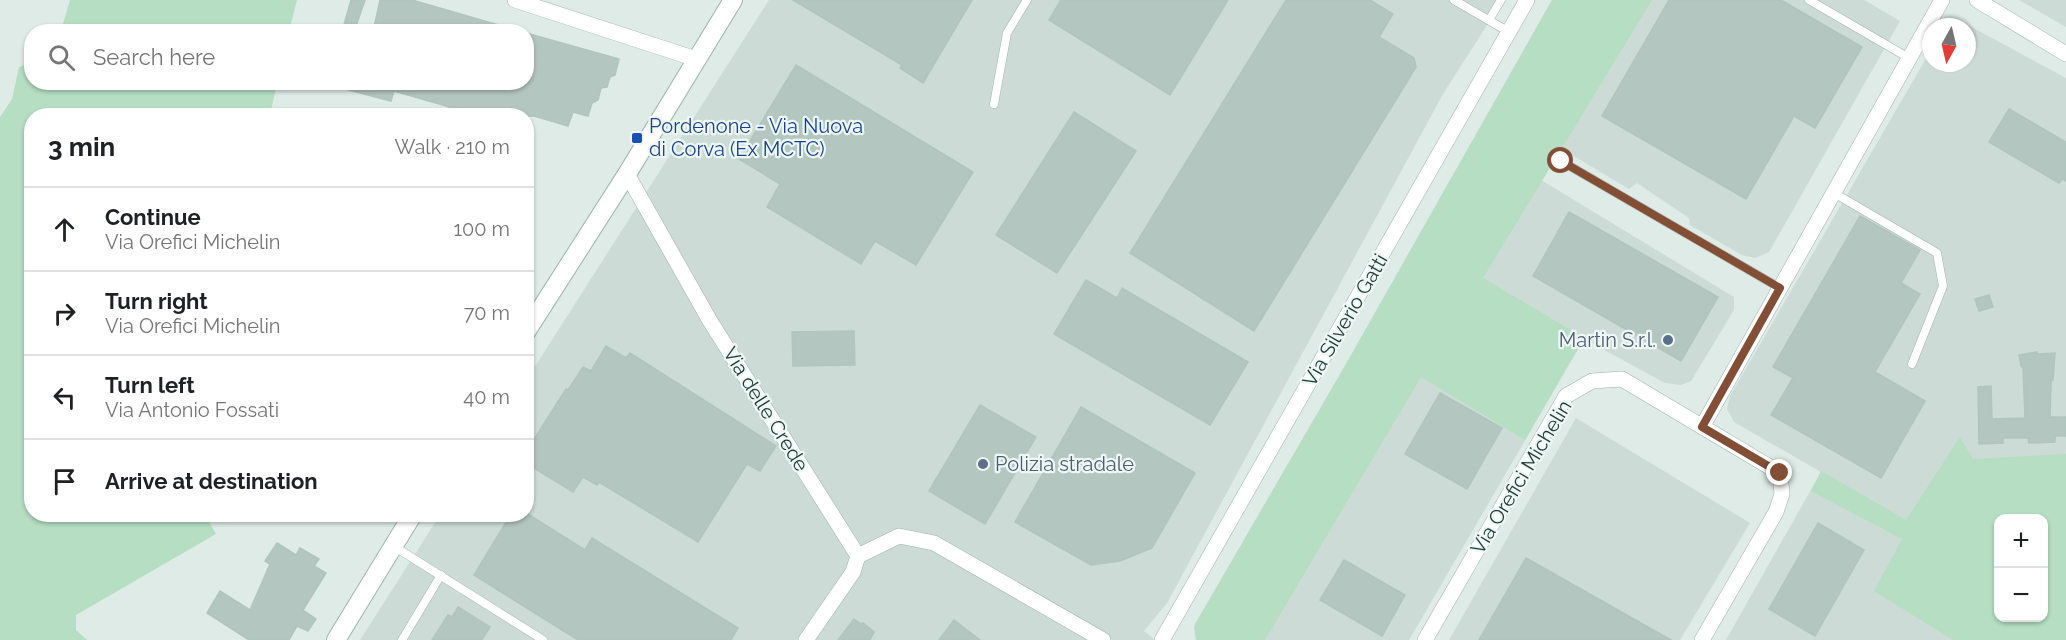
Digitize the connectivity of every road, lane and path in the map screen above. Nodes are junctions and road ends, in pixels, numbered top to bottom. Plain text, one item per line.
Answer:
1 (515, 0) edge
2 (733, 0) edge
3 (1027, 0) edge
4 (1454, 0) edge
5 (1501, 0) edge
6 (1527, 0) edge
7 (1809, 0) edge
8 (1942, 0) edge
9 (1977, 0) edge
10 (1489, 20) junction
11 (1509, 32) junction
12 (2066, 54) edge
13 (1910, 58) junction
14 (696, 59) junction
15 (994, 104) dead end
16 (1561, 161) dead end
17 (627, 174) junction
18 (1834, 193) junction
19 (1780, 288) junction
20 (534, 319) edge
21 (1912, 364) dead end
22 (1702, 427) junction
23 (408, 522) edge
24 (394, 546) junction
25 (858, 556) junction
26 (441, 575) junction
27 (531, 637) edge
28 (336, 640) edge
29 (402, 640) edge
30 (543, 640) edge
31 (806, 640) edge
32 (1103, 640) edge
33 (1162, 640) edge
34 (1425, 640) edge
35 (1702, 640) edge

1 - 14 street
2 - 14 main road
3 - 15 lane
4 - 10 lane
5 - 10 lane
6 - 11 street, Via Silverio Gatti
7 - 13 lane
8 - 13 street
9 - 12 street
10 - 11 lane
11 - 33 street, Via Silverio Gatti
13 - 18 street
14 - 17 main road
16 - 19 lane
17 - 20 main road
17 - 25 street, Via delle Crede
18 - 19 street
18 - 21 lane
19 - 22 street
22 - 34 street, Via Orefici Michelin
22 - 35 street, Via Orefici Michelin
23 - 24 main road
24 - 26 lane
24 - 28 main road
25 - 31 street
25 - 32 street
26 - 27 lane
26 - 29 lane
27 - 30 lane

